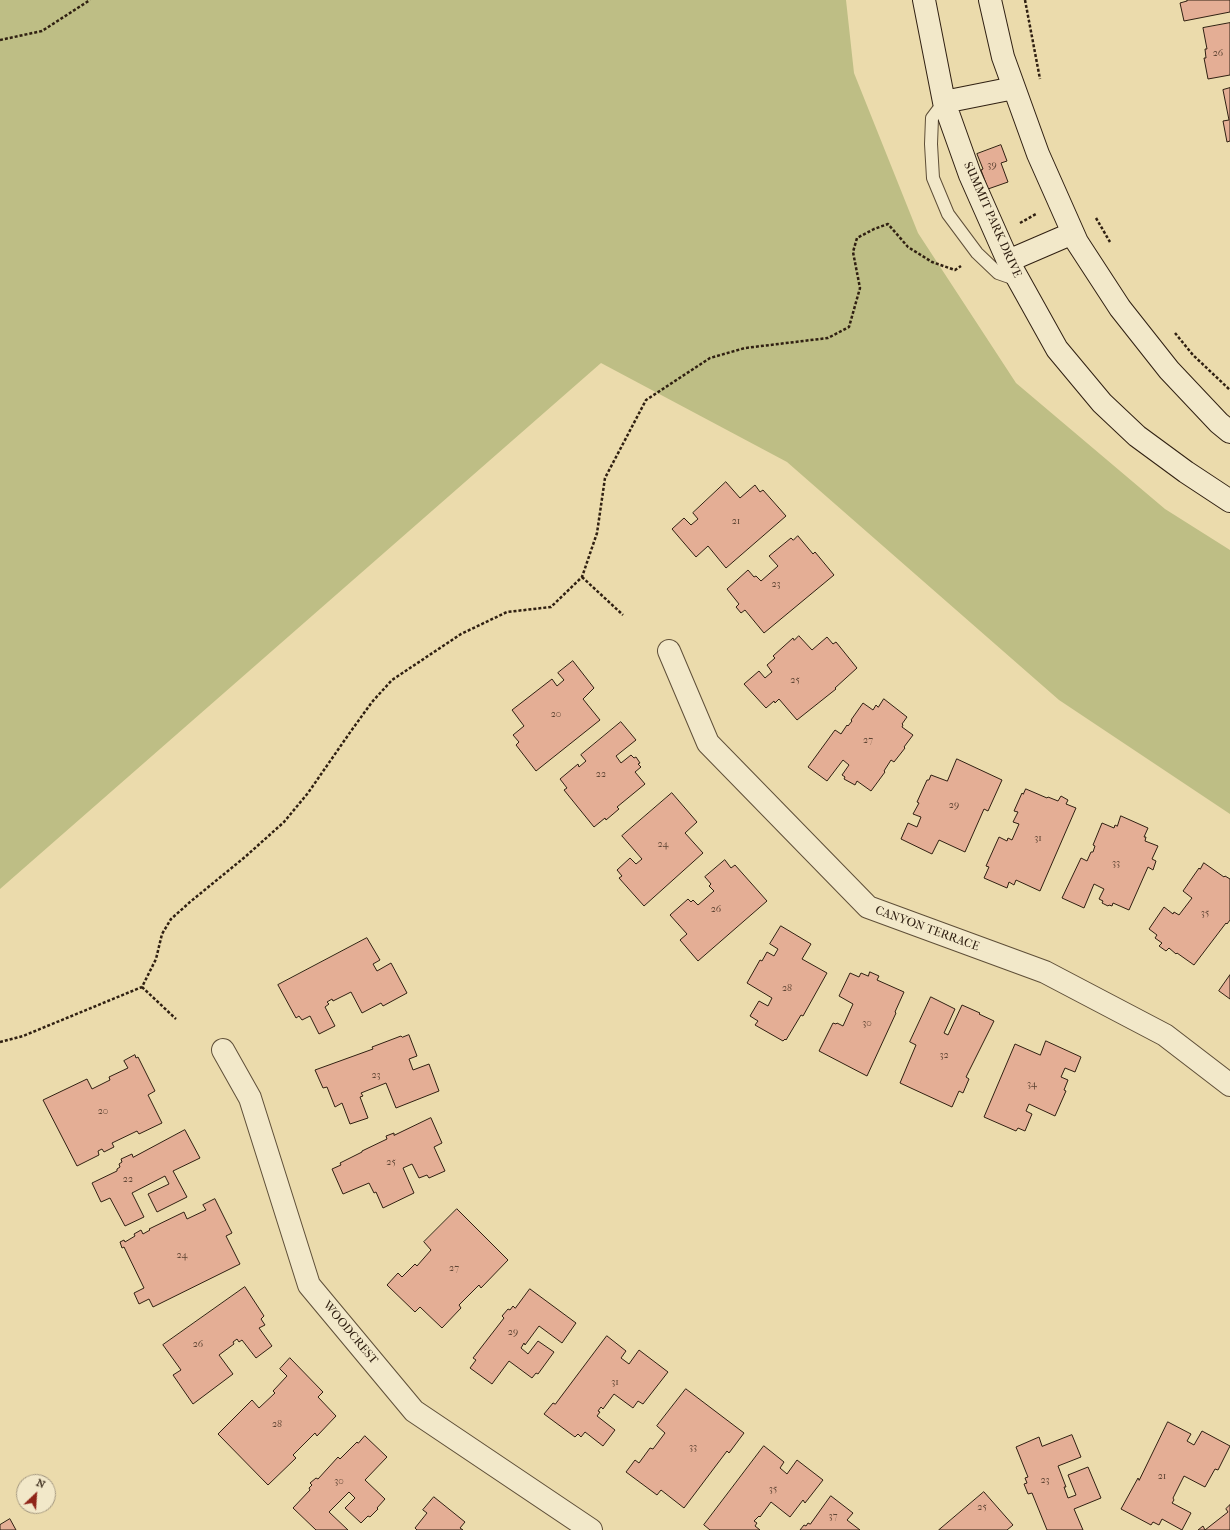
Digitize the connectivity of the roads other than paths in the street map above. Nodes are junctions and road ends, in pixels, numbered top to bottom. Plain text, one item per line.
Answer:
1 (924, 0) edge
2 (990, 0) edge
3 (1014, 88) junction
4 (944, 102) junction
5 (1073, 233) junction
6 (1008, 261) junction
7 (1020, 281) junction
8 (1230, 432) edge
9 (1230, 501) edge
10 (669, 651) dead end
11 (223, 1050) dead end
12 (1230, 1085) edge
13 (591, 1530) edge

1 - 4 street, SUMMIT PARK DRIVE
2 - 3 street
3 - 4 street
3 - 5 street
4 - 6 street, SUMMIT PARK DRIVE
4 - 7 lane
5 - 6 street
5 - 8 street
6 - 7 street, SUMMIT PARK DRIVE
7 - 9 street, SUMMIT PARK DRIVE
10 - 12 street, CANYON TERRACE
11 - 13 street, WOODCREST

